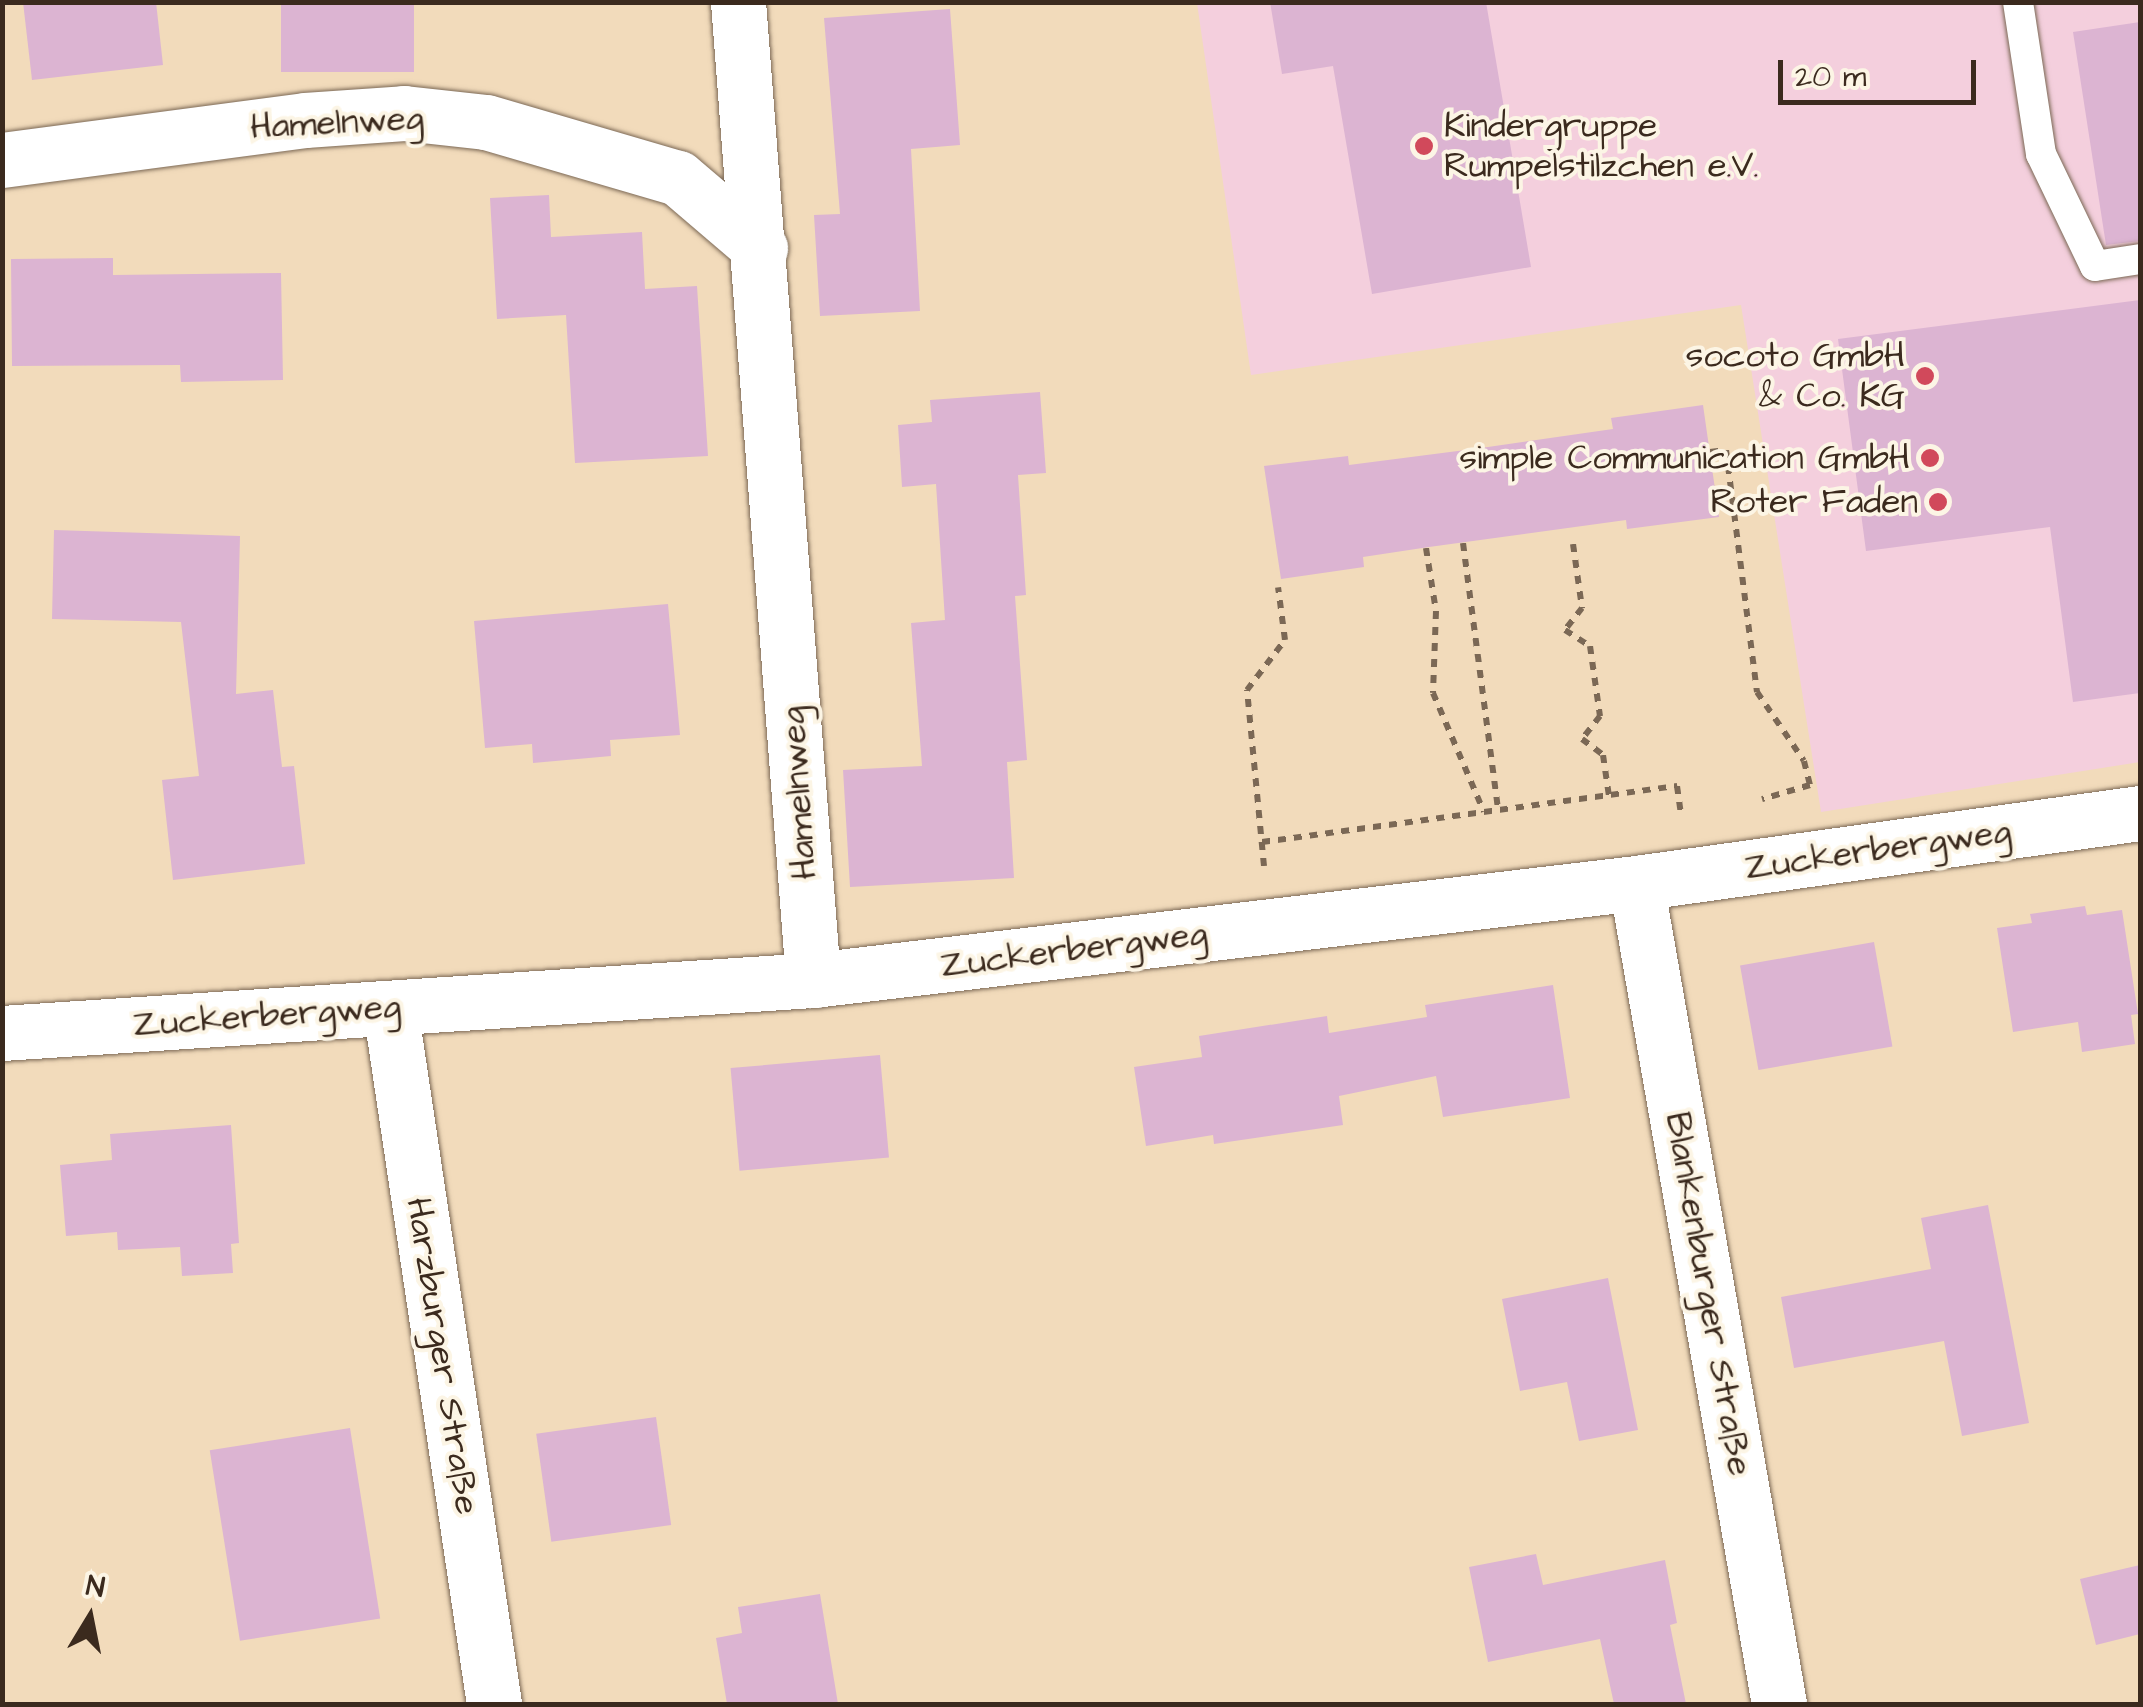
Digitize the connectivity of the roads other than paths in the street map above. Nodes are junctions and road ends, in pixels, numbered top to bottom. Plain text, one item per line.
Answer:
1 (738, 2) edge
2 (2018, 2) edge
3 (2, 160) edge
4 (760, 248) junction
5 (2140, 259) edge
6 (2140, 813) edge
7 (1636, 884) junction
8 (813, 980) junction
9 (390, 1008) junction
10 (2, 1033) edge
11 (494, 1704) edge
12 (1780, 1704) edge

1 - 4 street, Hamelnweg
2 - 5 lane
3 - 4 street, Hamelnweg
4 - 8 street, Hamelnweg
6 - 7 street, Zuckerbergweg
7 - 8 street, Zuckerbergweg
7 - 12 street, Blankenburger Straße
8 - 9 street, Zuckerbergweg
9 - 10 street, Zuckerbergweg
9 - 11 street, Harzburger Straße

